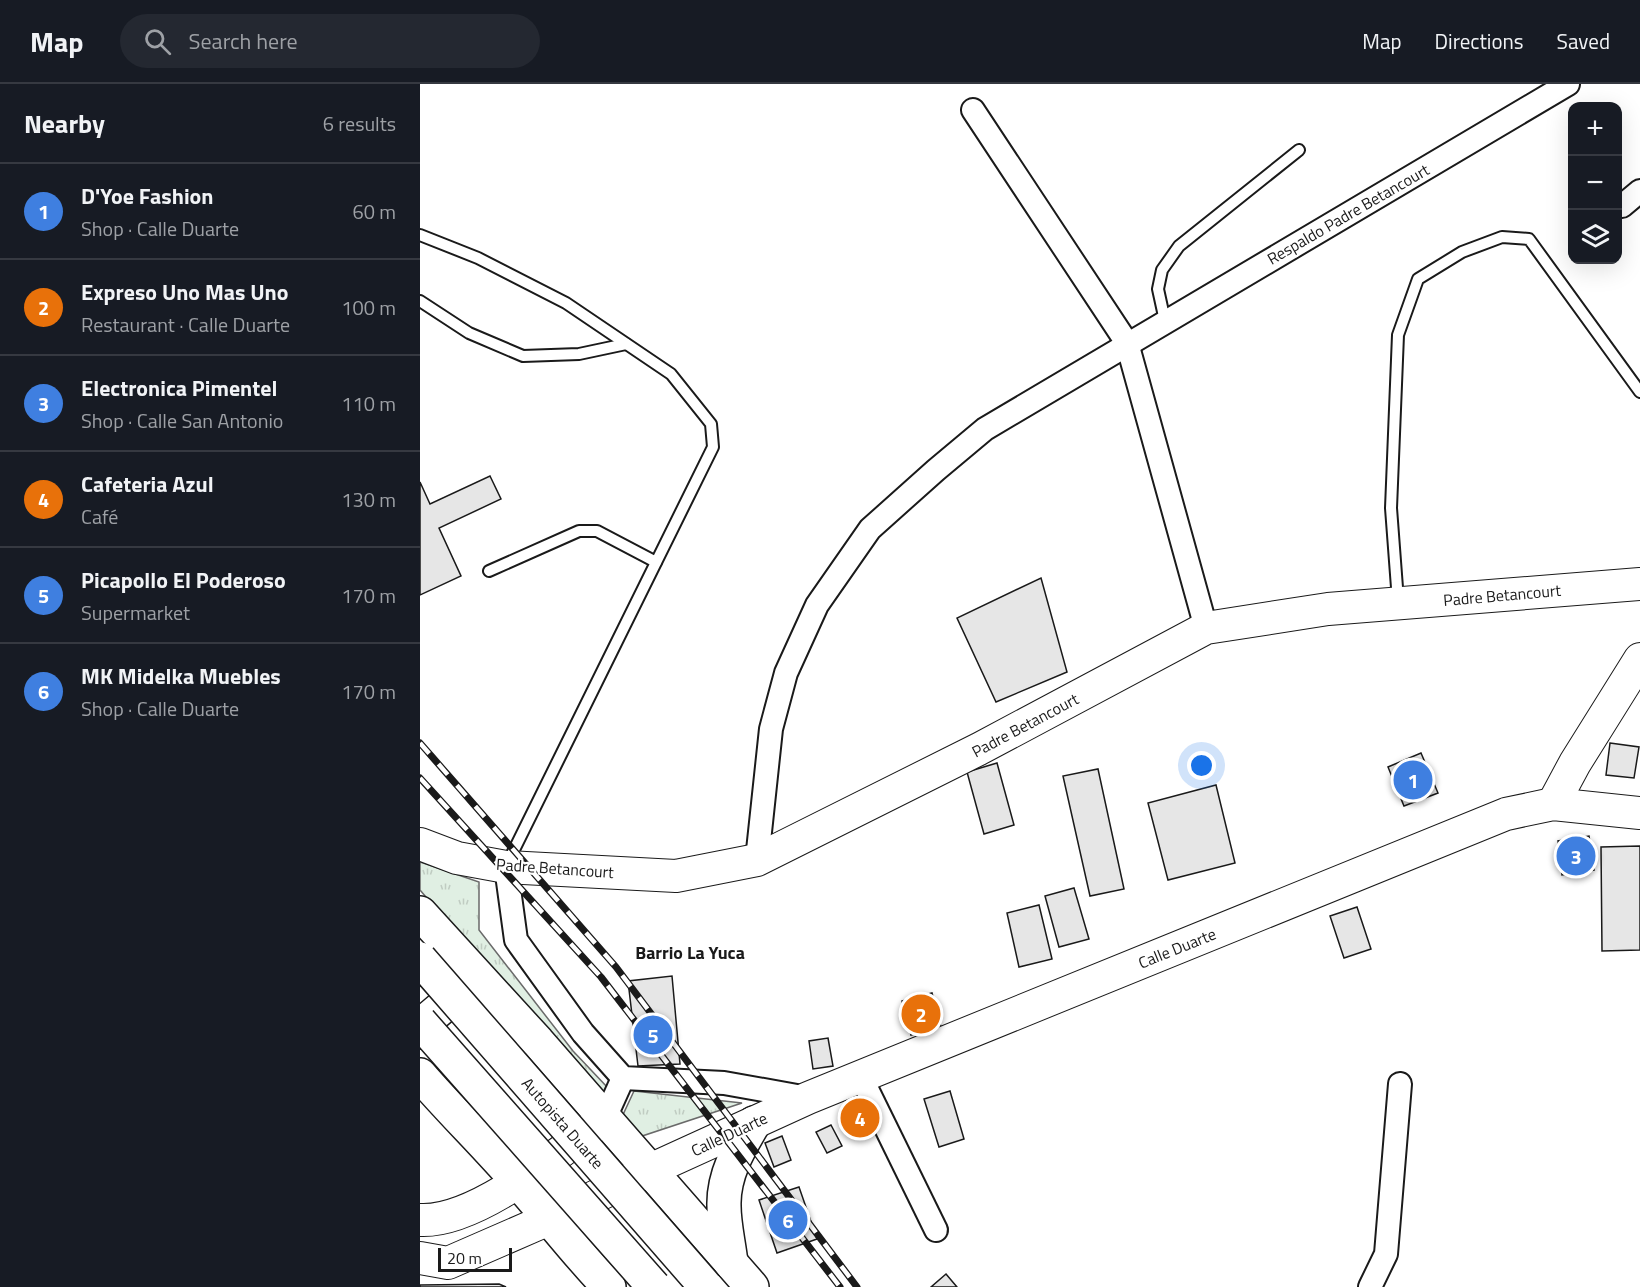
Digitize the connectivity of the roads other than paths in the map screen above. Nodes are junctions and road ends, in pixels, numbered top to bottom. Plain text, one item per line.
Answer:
1 (1569, 84) edge
2 (973, 110) dead end
3 (1299, 150) dead end
4 (1640, 191) edge
5 (1622, 206) dead end
6 (420, 234) edge
7 (420, 301) edge
8 (1165, 321) junction
9 (1127, 343) junction
10 (626, 344) junction
11 (1640, 392) edge
12 (656, 562) junction
13 (489, 571) dead end
14 (1640, 584) edge
15 (1398, 604) junction
16 (1206, 628) junction
17 (1640, 659) edge
18 (1553, 804) junction
19 (1640, 813) edge
20 (420, 844) edge
21 (757, 860) junction
22 (506, 867) junction
23 (420, 912) edge
24 (458, 955) junction
25 (420, 959) edge
26 (420, 1022) edge
27 (420, 1026) edge
28 (420, 1075) edge
29 (861, 1077) junction
30 (623, 1078) junction
31 (1400, 1084) dead end
32 (808, 1098) junction
33 (605, 1118) junction
34 (754, 1123) junction
35 (650, 1170) junction
36 (519, 1183) junction
37 (580, 1203) junction
38 (420, 1220) edge
39 (549, 1220) junction
40 (936, 1230) dead end
41 (420, 1258) edge
42 (742, 1275) edge
43 (599, 1277) edge
44 (654, 1287) edge
45 (706, 1287) edge
46 (1370, 1287) edge

1 - 8 street, Respaldo Padre Betancourt
2 - 9 street
3 - 8 lane
4 - 5 street
6 - 10 lane
7 - 10 lane
8 - 9 street, Respaldo Padre Betancourt
9 - 16 street
9 - 21 street, Respaldo Padre Betancourt
10 - 12 lane
11 - 15 lane
12 - 13 lane
12 - 22 lane
14 - 15 street, Padre Betancourt
15 - 16 street, Padre Betancourt
16 - 21 street, Padre Betancourt
17 - 18 street
18 - 19 street, Calle Duarte
18 - 29 street, Calle Duarte
20 - 22 street, Padre Betancourt
21 - 22 street, Padre Betancourt
22 - 30 street
23 - 24 main road
24 - 27 main road
24 - 33 main road
25 - 45 main road, Autopista Duarte, bridge
26 - 44 main road, bridge
28 - 36 main road
29 - 32 street, Calle Duarte
29 - 40 street
30 - 32 street
30 - 33 street
31 - 46 street
32 - 34 street, Calle Duarte
33 - 35 main road
33 - 36 street
33 - 37 main road
34 - 35 street, Calle Duarte
34 - 42 main road
35 - 37 street, Calle Duarte
35 - 42 main road
36 - 38 street
36 - 39 main road
37 - 39 street, Calle Duarte
37 - 43 main road
39 - 41 street, Calle Duarte
39 - 43 main road

